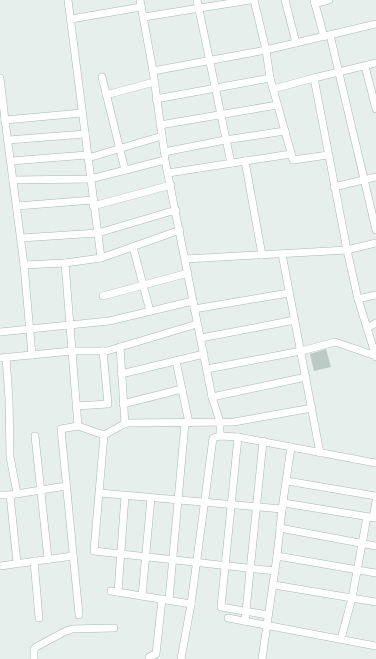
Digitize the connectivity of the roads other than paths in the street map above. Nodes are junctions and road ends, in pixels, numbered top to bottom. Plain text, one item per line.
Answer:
1 (68, 0) edge
2 (197, 0) edge
3 (250, 0) edge
4 (254, 0) edge
5 (285, 0) edge
6 (329, 0) edge
7 (315, 2) edge
8 (141, 3) edge
9 (199, 8) junction
10 (144, 17) junction
11 (70, 20) junction
12 (376, 24) edge
13 (327, 36) junction
14 (296, 44) junction
15 (266, 50) junction
16 (210, 61) junction
17 (376, 64) edge
18 (366, 66) junction
19 (153, 70) junction
20 (339, 72) junction
21 (102, 77) dead end
22 (0, 78) edge
23 (270, 78) junction
24 (314, 78) junction
25 (154, 82) junction
26 (215, 89) junction
27 (273, 89) junction
28 (374, 91) edge
29 (106, 95) junction
30 (156, 99) junction
31 (277, 105) junction
32 (376, 109) edge
33 (82, 113) junction
34 (220, 115) junction
35 (6, 120) junction
36 (160, 125) junction
37 (285, 131) junction
38 (84, 134) junction
39 (162, 136) junction
40 (8, 140) junction
41 (225, 140) junction
42 (119, 149) junction
43 (291, 154) junction
44 (328, 155) junction
45 (87, 156) junction
46 (165, 156) junction
47 (11, 161) junction
48 (245, 161) junction
49 (231, 164) junction
50 (125, 170) junction
51 (168, 173) junction
52 (376, 177) edge
53 (90, 179) junction
54 (365, 179) junction
55 (13, 180) junction
56 (171, 185) junction
57 (334, 187) junction
58 (93, 203) junction
59 (17, 206) junction
60 (176, 210) junction
61 (180, 230) junction
62 (376, 230) edge
63 (98, 233) junction
64 (21, 238) junction
65 (376, 243) edge
66 (133, 247) junction
67 (347, 250) junction
68 (282, 254) junction
69 (262, 255) junction
70 (101, 258) junction
71 (186, 259) junction
72 (65, 263) junction
73 (24, 265) junction
74 (188, 273) junction
75 (143, 285) junction
76 (290, 293) junction
77 (376, 295) edge
78 (103, 296) dead end
79 (358, 299) junction
80 (193, 301) junction
81 (194, 309) junction
82 (150, 311) junction
83 (295, 320) junction
84 (376, 323) edge
85 (198, 324) junction
86 (70, 325) junction
87 (29, 328) junction
88 (367, 328) junction
89 (0, 332) edge
90 (201, 338) junction
91 (120, 347) junction
92 (103, 350) junction
93 (72, 351) junction
94 (301, 351) junction
95 (204, 354) junction
96 (32, 355) junction
97 (376, 356) edge
98 (3, 357) edge
99 (176, 361) junction
100 (207, 369) junction
101 (121, 374) junction
102 (306, 377) junction
103 (182, 389) junction
104 (212, 397) junction
105 (123, 404) junction
106 (76, 406) junction
107 (312, 408) junction
108 (220, 422) junction
109 (187, 423) junction
110 (125, 424) junction
111 (78, 426) junction
112 (104, 435) junction
113 (35, 436) dead end
114 (220, 436) junction
115 (238, 436) junction
116 (263, 441) junction
117 (291, 447) junction
118 (320, 453) junction
119 (376, 463) edge
120 (287, 481) junction
121 (66, 486) junction
122 (40, 490) junction
123 (100, 493) junction
124 (13, 494) junction
125 (0, 495) edge
126 (125, 496) junction
127 (376, 496) edge
128 (151, 498) junction
129 (178, 501) junction
130 (376, 501) edge
131 (204, 503) junction
132 (231, 505) junction
133 (283, 506) junction
134 (256, 507) junction
135 (372, 518) edge
136 (280, 528) junction
137 (362, 544) junction
138 (376, 546) edge
139 (120, 554) junction
140 (73, 556) junction
141 (277, 556) junction
142 (147, 557) junction
143 (48, 559) junction
144 (173, 560) junction
145 (34, 561) junction
146 (197, 562) junction
147 (17, 563) junction
148 (226, 565) junction
149 (0, 566) edge
150 (250, 568) junction
151 (275, 570) junction
152 (357, 570) junction
153 (376, 573) edge
154 (274, 585) junction
155 (142, 596) junction
156 (352, 598) junction
157 (166, 600) junction
158 (376, 602) edge
159 (191, 604) junction
160 (246, 612) junction
161 (79, 615) dead end
162 (268, 615) junction
163 (39, 618) dead end
164 (228, 618) dead end
165 (245, 621) junction
166 (267, 625) junction
167 (114, 628) dead end
168 (341, 639) junction
169 (376, 646) edge
170 (34, 659) edge
171 (149, 659) edge
172 (181, 659) edge
173 (262, 659) edge

1 - 11 street
2 - 9 street
3 - 9 street
4 - 15 street
5 - 14 street
6 - 7 street
7 - 13 street
8 - 10 street
8 - 11 street
9 - 10 street
9 - 16 street
10 - 19 street
11 - 33 street
12 - 13 street
13 - 14 street
13 - 20 street
14 - 15 street
15 - 16 street
15 - 23 street
16 - 19 street
16 - 26 street
17 - 18 street
18 - 20 street
18 - 28 street
19 - 25 street
20 - 24 street
20 - 54 street
21 - 29 street
22 - 35 street
23 - 26 street
23 - 27 street
24 - 27 street
24 - 44 street
25 - 29 street
25 - 30 street
26 - 30 street
26 - 34 street
27 - 31 street
28 - 32 street
29 - 42 street
30 - 36 street
31 - 34 street
31 - 37 street
33 - 35 street
33 - 38 street
34 - 36 street
34 - 41 street
35 - 40 street
36 - 39 street
37 - 41 street
37 - 43 street
38 - 40 street
38 - 45 street
39 - 42 street
39 - 46 street
40 - 47 street
41 - 46 street
41 - 49 street
42 - 45 street
42 - 50 street
43 - 44 street
43 - 48 street
44 - 57 street
45 - 47 street
45 - 53 street
46 - 50 street
46 - 51 street
47 - 55 street
48 - 49 street
48 - 69 street
49 - 51 street
50 - 53 street
51 - 56 street
52 - 54 street
53 - 55 street
53 - 58 street
54 - 57 street
54 - 62 street
55 - 59 street
56 - 58 street
56 - 60 street
57 - 67 street
58 - 59 street
58 - 63 street
59 - 64 street
60 - 61 street
60 - 63 street
61 - 66 street
61 - 71 street
63 - 64 street
63 - 70 street
64 - 73 street
65 - 67 street
66 - 70 street
66 - 75 street
67 - 68 street
67 - 79 street
68 - 69 street
68 - 76 street
69 - 71 street
70 - 72 street
71 - 74 street
72 - 73 street
72 - 86 street
73 - 87 street
74 - 75 street
74 - 80 street
75 - 78 street
75 - 82 street
76 - 81 street
76 - 83 street
77 - 79 street
79 - 88 street
80 - 81 street
80 - 82 street
81 - 85 street
82 - 86 street
83 - 90 street
83 - 94 street
84 - 88 street
85 - 90 street
85 - 91 street
86 - 87 street
86 - 93 street
87 - 89 street
87 - 96 street
88 - 97 street
90 - 95 street
91 - 92 street
91 - 101 street
92 - 93 street
92 - 106 street
93 - 96 street
93 - 106 street
94 - 97 street
94 - 100 street
94 - 102 street
95 - 99 street
95 - 100 street
96 - 98 street
98 - 124 street
99 - 101 street
99 - 103 street
100 - 104 street
101 - 105 street
102 - 104 street
102 - 107 street
103 - 105 street
103 - 109 street
104 - 108 street
105 - 110 street
106 - 111 street
107 - 108 street
107 - 118 street
108 - 109 street
108 - 114 street
109 - 110 street
109 - 129 street
110 - 112 street
111 - 112 street
111 - 121 street
112 - 123 street
113 - 122 street
114 - 115 street
114 - 131 street
115 - 116 street
115 - 132 street
116 - 117 street
116 - 134 street
117 - 118 street
117 - 120 street
118 - 119 street
120 - 127 street
120 - 133 street
121 - 122 street
121 - 140 street
122 - 124 street
122 - 143 street
123 - 126 street
123 - 139 street
124 - 125 street
124 - 147 street
126 - 128 street
126 - 139 street
128 - 129 street
128 - 142 street
129 - 131 street
129 - 144 street
130 - 135 street
131 - 132 street
131 - 146 street
132 - 134 street
132 - 148 street
133 - 134 street
133 - 135 street
133 - 136 street
134 - 150 street
135 - 137 street
136 - 137 street
136 - 141 street
137 - 138 street
137 - 152 street
139 - 142 street
139 - 155 street
140 - 143 street
140 - 161 street
141 - 151 street
141 - 152 street
142 - 144 street
142 - 155 street
143 - 145 street
144 - 146 street
144 - 157 street
145 - 147 street
145 - 163 street
146 - 148 street
146 - 159 street
147 - 149 street
148 - 150 street
148 - 160 street
150 - 151 street
150 - 160 street
151 - 154 street
152 - 153 street
152 - 156 street
154 - 156 street
154 - 162 street
155 - 157 street
156 - 158 street
156 - 168 street
157 - 159 street
157 - 171 street
159 - 172 street
160 - 162 street
160 - 165 street
162 - 166 street
164 - 165 street
165 - 166 street
166 - 168 street
166 - 173 street
167 - 170 street
168 - 169 street

